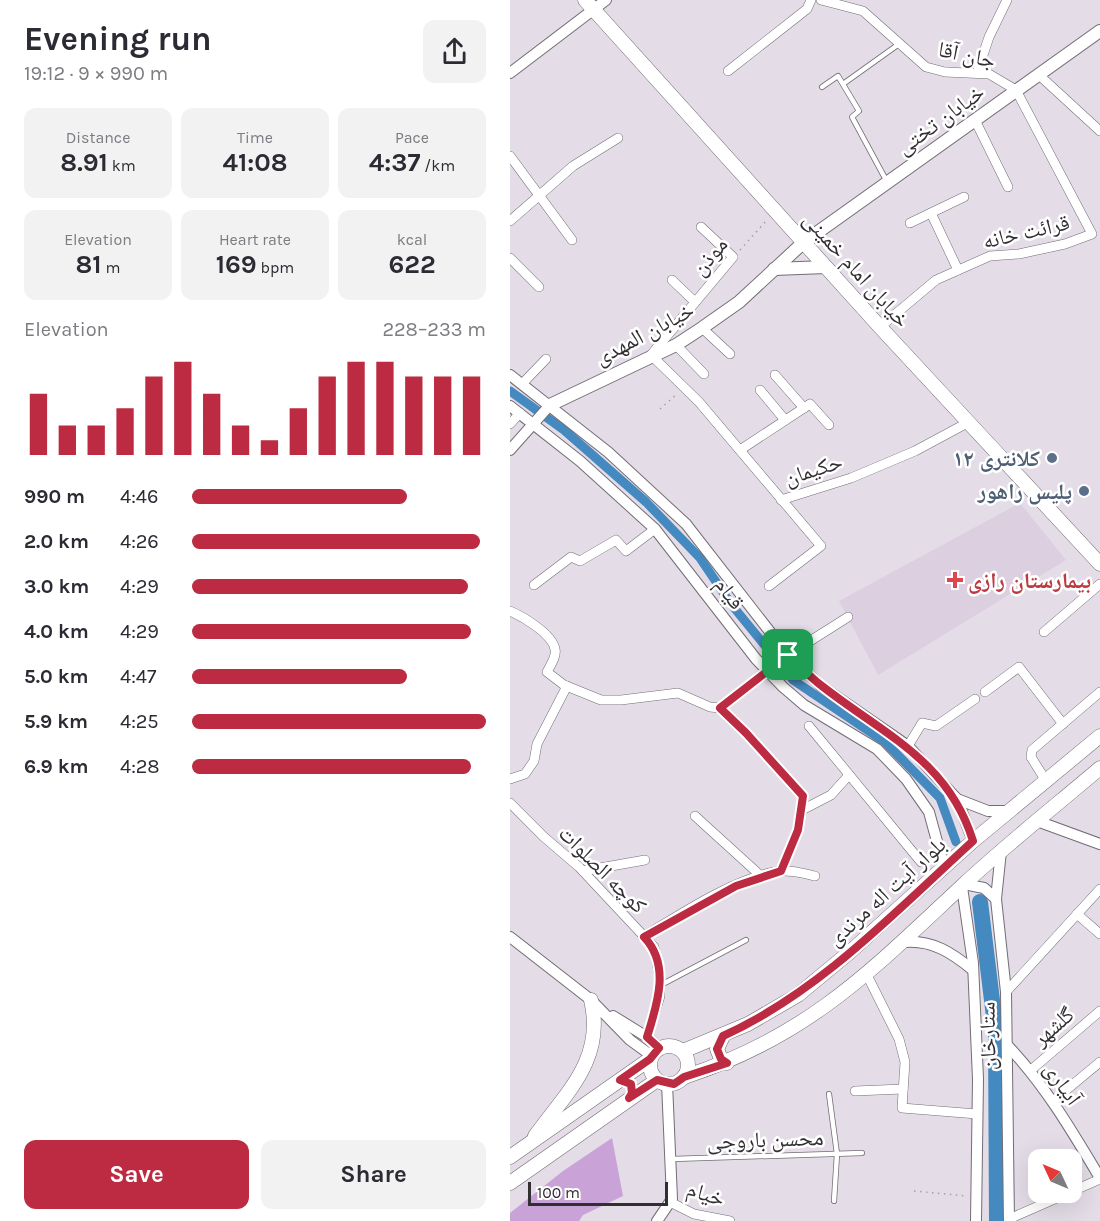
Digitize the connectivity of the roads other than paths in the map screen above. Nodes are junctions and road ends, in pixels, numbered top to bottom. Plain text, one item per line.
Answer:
1 (606, 0) edge
2 (811, 0) edge
3 (821, 0) edge
4 (1007, 0) edge
5 (589, 4) edge
6 (1100, 31) edge
7 (899, 44) junction
8 (728, 71) dead end
9 (510, 73) edge
10 (977, 74) junction
11 (1039, 75) junction
12 (843, 84) junction
13 (822, 87) dead end
14 (1016, 90) junction
15 (975, 120) junction
16 (1100, 131) edge
17 (618, 138) dead end
18 (510, 156) edge
19 (888, 182) junction
20 (1008, 187) dead end
21 (539, 194) junction
22 (964, 197) dead end
23 (931, 213) junction
24 (510, 221) edge
25 (910, 223) dead end
26 (701, 227) dead end
27 (572, 240) dead end
28 (804, 242) junction
29 (510, 258) edge
30 (826, 267) junction
31 (774, 269) junction
32 (958, 270) junction
33 (672, 280) dead end
34 (539, 287) dead end
35 (695, 302) junction
36 (880, 327) junction
37 (702, 328) junction
38 (676, 345) junction
39 (730, 354) dead end
40 (651, 355) junction
41 (546, 358) dead end
42 (704, 374) dead end
43 (510, 375) edge
44 (775, 375) dead end
45 (522, 384) junction
46 (760, 390) dead end
47 (550, 405) junction
48 (510, 406) edge
49 (804, 408) junction
50 (520, 413) junction
51 (785, 420) junction
52 (969, 422) junction
53 (534, 423) junction
54 (510, 424) edge
55 (829, 425) dead end
56 (510, 450) edge
57 (740, 450) junction
58 (781, 500) junction
59 (655, 529) junction
60 (1100, 564) edge
61 (1100, 584) edge
62 (534, 585) dead end
63 (769, 586) dead end
64 (510, 611) edge
65 (848, 617) dead end
66 (1044, 632) dead end
67 (788, 655) junction
68 (766, 671) junction
69 (567, 686) junction
70 (985, 692) dead end
71 (1100, 692) edge
72 (975, 699) dead end
73 (720, 708) junction
74 (1063, 724) junction
75 (809, 726) dead end
76 (1100, 736) edge
77 (908, 746) junction
78 (1100, 768) edge
79 (849, 776) junction
80 (510, 779) edge
81 (1046, 781) junction
82 (957, 800) junction
83 (510, 803) edge
84 (802, 810) junction
85 (1009, 811) junction
86 (695, 816) dead end
87 (1037, 821) junction
88 (973, 841) junction
89 (1100, 844) edge
90 (1001, 851) junction
91 (645, 860) dead end
92 (921, 862) dead end
93 (944, 867) junction
94 (583, 871) junction
95 (781, 871) junction
96 (761, 876) junction
97 (815, 876) dead end
98 (963, 885) junction
99 (1100, 889) edge
100 (996, 900) junction
101 (1077, 914) junction
102 (1100, 934) edge
103 (510, 937) edge
104 (644, 937) junction
105 (746, 940) dead end
106 (905, 942) junction
107 (973, 969) junction
108 (867, 975) junction
109 (659, 986) junction
110 (1006, 992) junction
111 (594, 1003) junction
112 (1100, 1011) edge
113 (723, 1036) junction
114 (647, 1037) junction
115 (1007, 1046) junction
116 (682, 1051) junction
117 (654, 1054) junction
118 (1100, 1062) edge
119 (727, 1063) junction
120 (1031, 1070) junction
121 (684, 1077) junction
122 (620, 1080) junction
123 (662, 1082) junction
124 (903, 1089) junction
125 (855, 1091) dead end
126 (829, 1094) dead end
127 (629, 1098) junction
128 (1053, 1101) junction
129 (977, 1114) junction
130 (528, 1145) junction
131 (862, 1153) dead end
132 (837, 1154) junction
133 (510, 1157) edge
134 (669, 1160) junction
135 (1100, 1179) edge
136 (510, 1183) edge
137 (834, 1201) dead end
138 (670, 1202) junction
139 (694, 1218) edge
140 (1009, 1220) edge
141 (657, 1221) edge
142 (730, 1221) edge
143 (976, 1221) edge

1 - 5 street
2 - 8 street
3 - 7 street, جان آقا
4 - 10 street
5 - 9 street
5 - 28 main road, خیابان امام خمینی
6 - 11 main road, خیابان تختی
7 - 10 street, جان آقا
7 - 12 lane
10 - 14 street, جان آقا
11 - 14 main road, خیابان تختی
11 - 16 street
12 - 13 lane
12 - 19 lane
14 - 15 main road, خیابان تختی
14 - 32 street, قرائت خانه
15 - 19 main road, خیابان تختی
15 - 20 street
17 - 21 street
18 - 21 street
19 - 28 main road, خیابان تختی
21 - 24 street
21 - 27 street
22 - 23 street
23 - 25 street
23 - 32 street
26 - 35 street, موذن
28 - 30 main road, خیابان امام خمینی
28 - 31 main road, خیابان المهدی
29 - 34 street
30 - 31 main road
30 - 36 main road, خیابان امام خمینی
31 - 37 main road, خیابان المهدی
32 - 36 street, قرائت خانه
33 - 35 street
35 - 40 street, موذن
36 - 52 main road, خیابان امام خمینی
37 - 38 main road, خیابان المهدی
37 - 39 street
38 - 40 main road, خیابان المهدی
38 - 42 street
40 - 47 main road, خیابان المهدی
40 - 57 street, حکیمان
41 - 45 street
43 - 45 street, قیام
44 - 49 street
45 - 47 street, قیام
46 - 51 street
47 - 53 street
47 - 67 street, قیام
48 - 50 street, قیام
49 - 51 street
49 - 55 street
50 - 53 street, قیام
50 - 54 street
51 - 57 street
52 - 58 street, حکیمان
52 - 60 main road, خیابان امام خمینی
53 - 56 street
53 - 59 street, قیام
57 - 58 street, حکیمان
58 - 63 street
59 - 62 street
59 - 68 street, قیام
61 - 66 street
64 - 69 street
65 - 67 street
67 - 68 street
67 - 77 street, قیام
68 - 73 street
68 - 93 street, قیام
69 - 73 street
69 - 80 street
70 - 74 street
71 - 74 street
72 - 77 street
73 - 84 street
74 - 81 street
75 - 79 street
76 - 81 main road, بلوار آیت اله مرندی
77 - 82 street, قیام
78 - 87 main road
79 - 84 street
79 - 92 street
81 - 85 main road, بلوار آیت اله مرندی
82 - 85 street
82 - 88 street
83 - 94 street, کوچه الصلوات
84 - 95 street
85 - 88 main road, بلوار آیت اله مرندی
86 - 96 street
87 - 89 street
87 - 90 main road
88 - 93 main road, بلوار آیت اله مرندی
90 - 98 main road
90 - 100 street, ستارخان
91 - 94 street
93 - 113 main road, بلوار آیت اله مرندی
94 - 104 street, کوچه الصلوات
95 - 96 street
95 - 97 street
96 - 104 street
98 - 100 street
98 - 106 main road
98 - 107 street, ستارخان
99 - 101 street
100 - 110 street, ستارخان
101 - 102 street
101 - 110 street
103 - 111 street
104 - 109 street, کوچه الصلوات
105 - 109 lane
106 - 107 street
106 - 108 main road
107 - 129 street, ستارخان
108 - 119 main road
108 - 124 street
109 - 114 street, کوچه الصلوات
110 - 115 street, ستارخان
111 - 114 street
111 - 117 street
111 - 130 main road
112 - 120 street, گلشهر
113 - 116 main road, بلوار آیت اله مرندی
113 - 119 main road
114 - 117 street
115 - 120 street, آبیاری
115 - 140 street, ستارخان
116 - 117 main road
116 - 121 main road
117 - 122 main road
117 - 123 main road
118 - 128 street
119 - 121 main road
120 - 128 street, آبیاری
121 - 123 main road
122 - 127 main road
122 - 130 main road
123 - 127 main road
123 - 134 street
124 - 125 street
124 - 129 street
126 - 132 lane
127 - 136 main road
128 - 135 street, آبیاری
129 - 143 street, ستارخان
130 - 133 main road
131 - 132 lane, محسن باروجی
132 - 134 lane, محسن باروجی
132 - 137 lane
134 - 138 street
135 - 140 street
138 - 139 street, خیام
138 - 141 street
139 - 142 street, خیام

